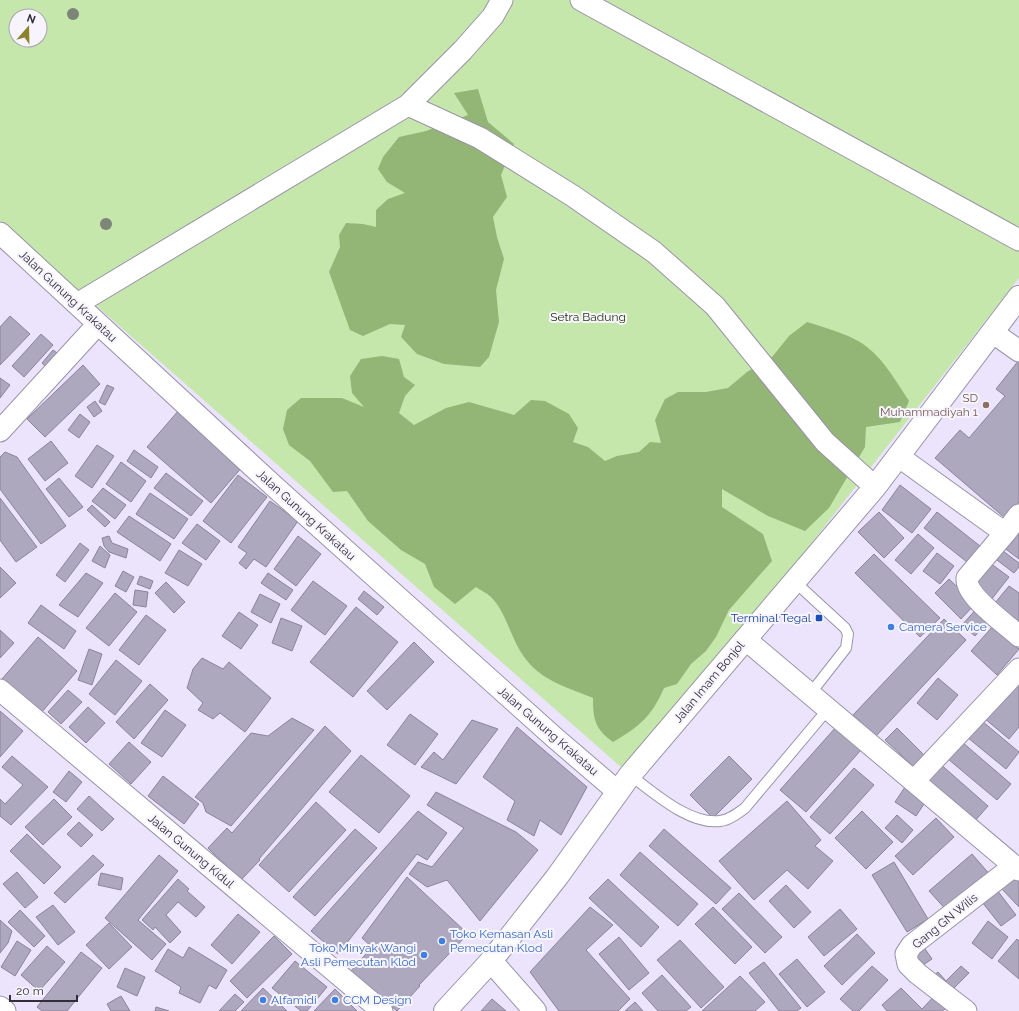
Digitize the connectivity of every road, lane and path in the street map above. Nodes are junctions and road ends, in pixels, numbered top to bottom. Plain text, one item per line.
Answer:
1 (502, 0) edge
2 (581, 0) edge
3 (408, 105) junction
4 (0, 233) edge
5 (1019, 240) edge
6 (1019, 297) edge
7 (77, 304) junction
8 (98, 324) junction
9 (992, 332) junction
10 (1019, 351) edge
11 (0, 431) edge
12 (898, 456) junction
13 (875, 487) junction
14 (1019, 515) edge
15 (1005, 532) junction
16 (794, 581) junction
17 (1019, 636) edge
18 (745, 639) junction
19 (1019, 669) edge
20 (0, 690) edge
21 (810, 694) junction
22 (828, 709) junction
23 (914, 781) junction
24 (624, 784) junction
25 (1016, 868) edge
26 (491, 961) junction
27 (0, 1007) edge
28 (5, 1011) edge
29 (382, 1011) edge
30 (445, 1011) edge
31 (535, 1011) edge
32 (966, 1011) edge

1 - 3 street
2 - 5 street
3 - 7 street
3 - 13 street
4 - 7 street, Jalan Gunung Krakatau
6 - 9 main road, Jalan Imam Bonjol
7 - 8 street, Jalan Gunung Krakatau
8 - 11 street
8 - 24 street, Jalan Gunung Krakatau
9 - 10 street
9 - 12 main road, Jalan Imam Bonjol
12 - 13 main road, Jalan Imam Bonjol
12 - 15 street
13 - 16 main road, Jalan Imam Bonjol
14 - 15 street
15 - 17 street
16 - 18 main road, Jalan Imam Bonjol
16 - 21 lane
18 - 21 street
18 - 24 main road, Jalan Imam Bonjol
19 - 23 street
20 - 29 street, Jalan Gunung Kidul
21 - 22 street
22 - 23 street
22 - 24 lane
23 - 25 street
24 - 26 main road, Jalan Imam Bonjol
25 - 32 street, Gang GN Wilis
26 - 30 main road, Jalan Imam Bonjol
26 - 31 main road
27 - 28 street

